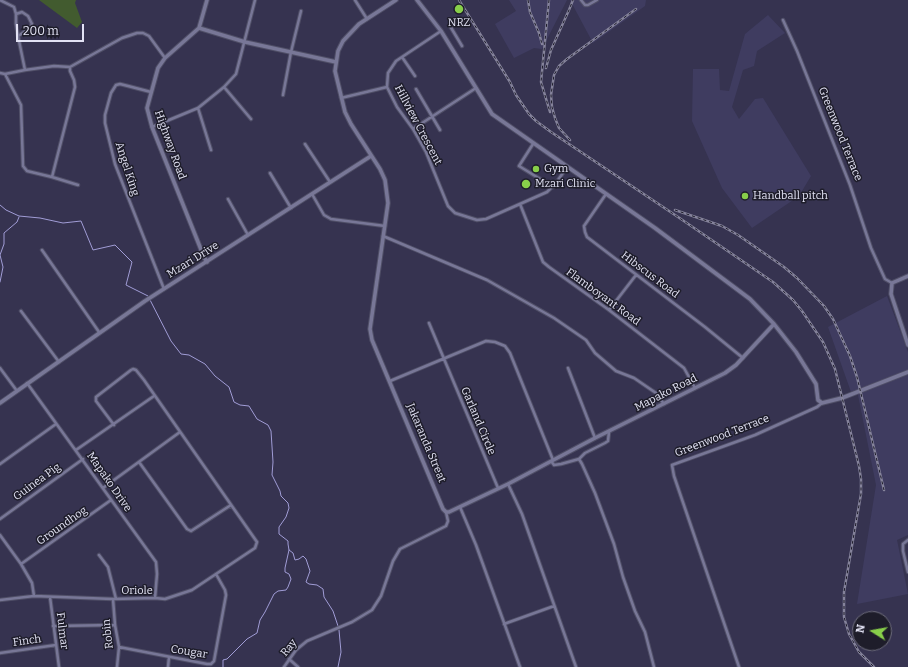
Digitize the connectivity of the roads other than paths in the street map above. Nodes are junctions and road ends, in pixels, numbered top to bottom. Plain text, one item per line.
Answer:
1 (0, 0) edge
2 (206, 0) edge
3 (255, 0) edge
4 (355, 0) edge
5 (396, 0) edge
6 (417, 0) edge
7 (581, 0) edge
8 (597, 0) edge
9 (301, 11) dead end
10 (16, 14) junction
11 (367, 19) junction
12 (782, 20) dead end
13 (450, 26) dead end
14 (199, 28) junction
15 (441, 32) junction
16 (18, 36) junction
17 (245, 42) junction
18 (462, 46) dead end
19 (291, 52) junction
20 (402, 57) junction
21 (165, 58) junction
22 (336, 62) junction
23 (70, 67) junction
24 (25, 70) junction
25 (0, 73) edge
26 (6, 74) junction
27 (414, 76) dead end
28 (224, 87) junction
29 (387, 87) junction
30 (476, 88) junction
31 (416, 89) dead end
32 (151, 92) junction
33 (283, 95) dead end
34 (341, 98) junction
35 (198, 108) junction
36 (432, 117) junction
37 (251, 119) dead end
38 (152, 127) junction
39 (413, 129) junction
40 (440, 130) dead end
41 (305, 144) dead end
42 (533, 144) junction
43 (211, 150) dead end
44 (371, 156) junction
45 (568, 167) junction
46 (270, 173) dead end
47 (52, 177) junction
48 (330, 182) junction
49 (78, 185) dead end
50 (553, 187) junction
51 (606, 193) junction
52 (312, 194) junction
53 (228, 198) dead end
54 (520, 204) junction
55 (292, 208) junction
56 (385, 226) junction
57 (248, 236) junction
58 (383, 236) junction
59 (42, 250) dead end
60 (207, 262) junction
61 (636, 275) junction
62 (908, 276) edge
63 (892, 283) junction
64 (164, 289) junction
65 (609, 310) junction
66 (21, 311) dead end
67 (428, 323) dead end
68 (774, 324) junction
69 (99, 332) junction
70 (908, 345) edge
71 (743, 358) junction
72 (443, 360) junction
73 (58, 362) junction
74 (0, 368) edge
75 (568, 368) dead end
76 (908, 372) edge
77 (390, 381) junction
78 (27, 383) junction
79 (695, 389) junction
80 (17, 391) junction
81 (154, 396) junction
82 (0, 403) edge
83 (822, 403) junction
84 (664, 404) junction
85 (56, 424) junction
86 (114, 425) junction
87 (180, 432) junction
88 (609, 432) junction
89 (595, 438) junction
90 (76, 450) junction
91 (83, 459) junction
92 (579, 459) junction
93 (552, 461) junction
94 (139, 462) junction
95 (0, 464) edge
96 (508, 484) junction
97 (103, 488) junction
98 (498, 488) junction
99 (111, 500) junction
100 (231, 505) junction
101 (460, 507) junction
102 (446, 512) junction
103 (0, 519) edge
104 (0, 535) edge
105 (908, 540) edge
106 (99, 555) dead end
107 (21, 564) junction
108 (908, 572) edge
109 (216, 574) junction
110 (34, 596) junction
111 (50, 597) junction
112 (155, 598) junction
113 (115, 599) junction
114 (0, 600) edge
115 (554, 606) junction
116 (504, 624) junction
117 (115, 625) junction
118 (53, 626) junction
119 (56, 645) junction
120 (119, 647) junction
121 (0, 653) edge
122 (169, 657) junction
123 (289, 659) junction
124 (59, 667) edge
125 (117, 667) edge
126 (168, 667) edge
127 (284, 667) edge
128 (298, 667) edge
129 (520, 667) edge
130 (576, 667) edge
131 (654, 667) edge
132 (739, 667) edge

1 - 10 street
2 - 14 street
3 - 17 street
4 - 11 street
5 - 11 street
6 - 15 street
7 - 8 street
9 - 19 street
10 - 16 street
10 - 16 street
11 - 22 street
12 - 63 street, Greenwood Terrace
13 - 18 street
14 - 17 street
14 - 21 street, Highway Road
15 - 20 street, Hillview Crescent
15 - 30 street
16 - 24 street
17 - 19 street
17 - 28 street
19 - 22 street
19 - 33 street
20 - 27 street
20 - 29 street, Hillview Crescent
21 - 23 street
21 - 32 street, Highway Road
22 - 34 street
23 - 24 street
23 - 47 street
24 - 26 street
25 - 26 street
26 - 47 street
28 - 35 street
28 - 37 street
29 - 34 street
29 - 39 street, Hillview Crescent
30 - 36 street
30 - 42 street
31 - 36 street
32 - 38 street, Highway Road
32 - 64 street, Angel King
34 - 44 street
35 - 38 street
35 - 43 street
36 - 39 street
36 - 40 street
38 - 60 street, Highway Road
39 - 54 street, Hillview Crescent
41 - 48 street
42 - 45 street
42 - 50 street
44 - 48 street, Mzari Drive
44 - 56 street, Jakaranda Streat
45 - 50 street, Hillview Crescent
45 - 51 street
46 - 55 street
47 - 49 street
48 - 52 street, Mzari Drive
50 - 54 street, Hillview Crescent
51 - 61 street, Hibscus Road
51 - 68 street
52 - 55 street, Mzari Drive
52 - 56 street
53 - 57 street
54 - 65 street, Flamboyant Road
55 - 57 street, Mzari Drive
56 - 58 street, Jakaranda Streat
57 - 60 street, Mzari Drive
58 - 77 street, Jakaranda Streat
58 - 84 street
59 - 69 street
60 - 64 street, Mzari Drive
61 - 65 street
61 - 71 street, Hibscus Road
62 - 63 street
63 - 70 street
64 - 69 street, Mzari Drive
65 - 79 street, Flamboyant Road
66 - 73 street
67 - 72 street, Garland Circle
68 - 71 street, Mapako Road
68 - 83 street
69 - 73 street, Mzari Drive
71 - 79 street, Mapako Road
72 - 77 street
72 - 93 street
72 - 98 street, Garland Circle
73 - 78 street, Mzari Drive
74 - 80 street
75 - 89 street
76 - 83 street, Greenwood Terrace
77 - 102 street, Jakaranda Streat
78 - 80 street, Mzari Drive
78 - 85 street, Mapako Drive
79 - 84 street, Mapako Road
80 - 82 street, Mzari Drive
81 - 86 street
81 - 86 street
81 - 87 street
83 - 132 street, Greenwood Terrace
84 - 88 street, Mapako Road
85 - 90 street, Mapako Drive
85 - 95 street
86 - 90 street
87 - 94 street
87 - 100 street
88 - 89 street, Mapako Road
88 - 92 street
89 - 93 street, Mapako Road
90 - 91 street, Mapako Drive
91 - 97 street, Mapako Drive
91 - 103 street, Guinea Pig
92 - 93 street
92 - 131 street
93 - 96 street, Mapako Road
94 - 97 street
94 - 100 street
96 - 98 street, Mapako Road
96 - 115 street
97 - 99 street, Mapako Drive
98 - 101 street, Mapako Road
99 - 107 street, Groundhog
99 - 112 street, Mapako Drive
100 - 109 street, Oriole
101 - 102 street, Mapako Road
101 - 116 street
102 - 123 street, Ray
104 - 107 street
105 - 108 street
106 - 113 street, Robin
107 - 110 street
109 - 112 street, Oriole
109 - 122 street, Cougar
110 - 111 street, Oriole
110 - 114 street, Oriole
111 - 113 street, Oriole
111 - 118 street, Fulmar
112 - 113 street, Oriole
113 - 117 street, Robin
115 - 116 street
115 - 130 street
116 - 129 street
117 - 118 street
117 - 120 street, Robin
118 - 119 street, Fulmar
119 - 121 street, Finch
119 - 124 street, Fulmar
120 - 122 street, Cougar
120 - 125 street, Robin
122 - 126 street
123 - 127 street, Ray
123 - 128 street

